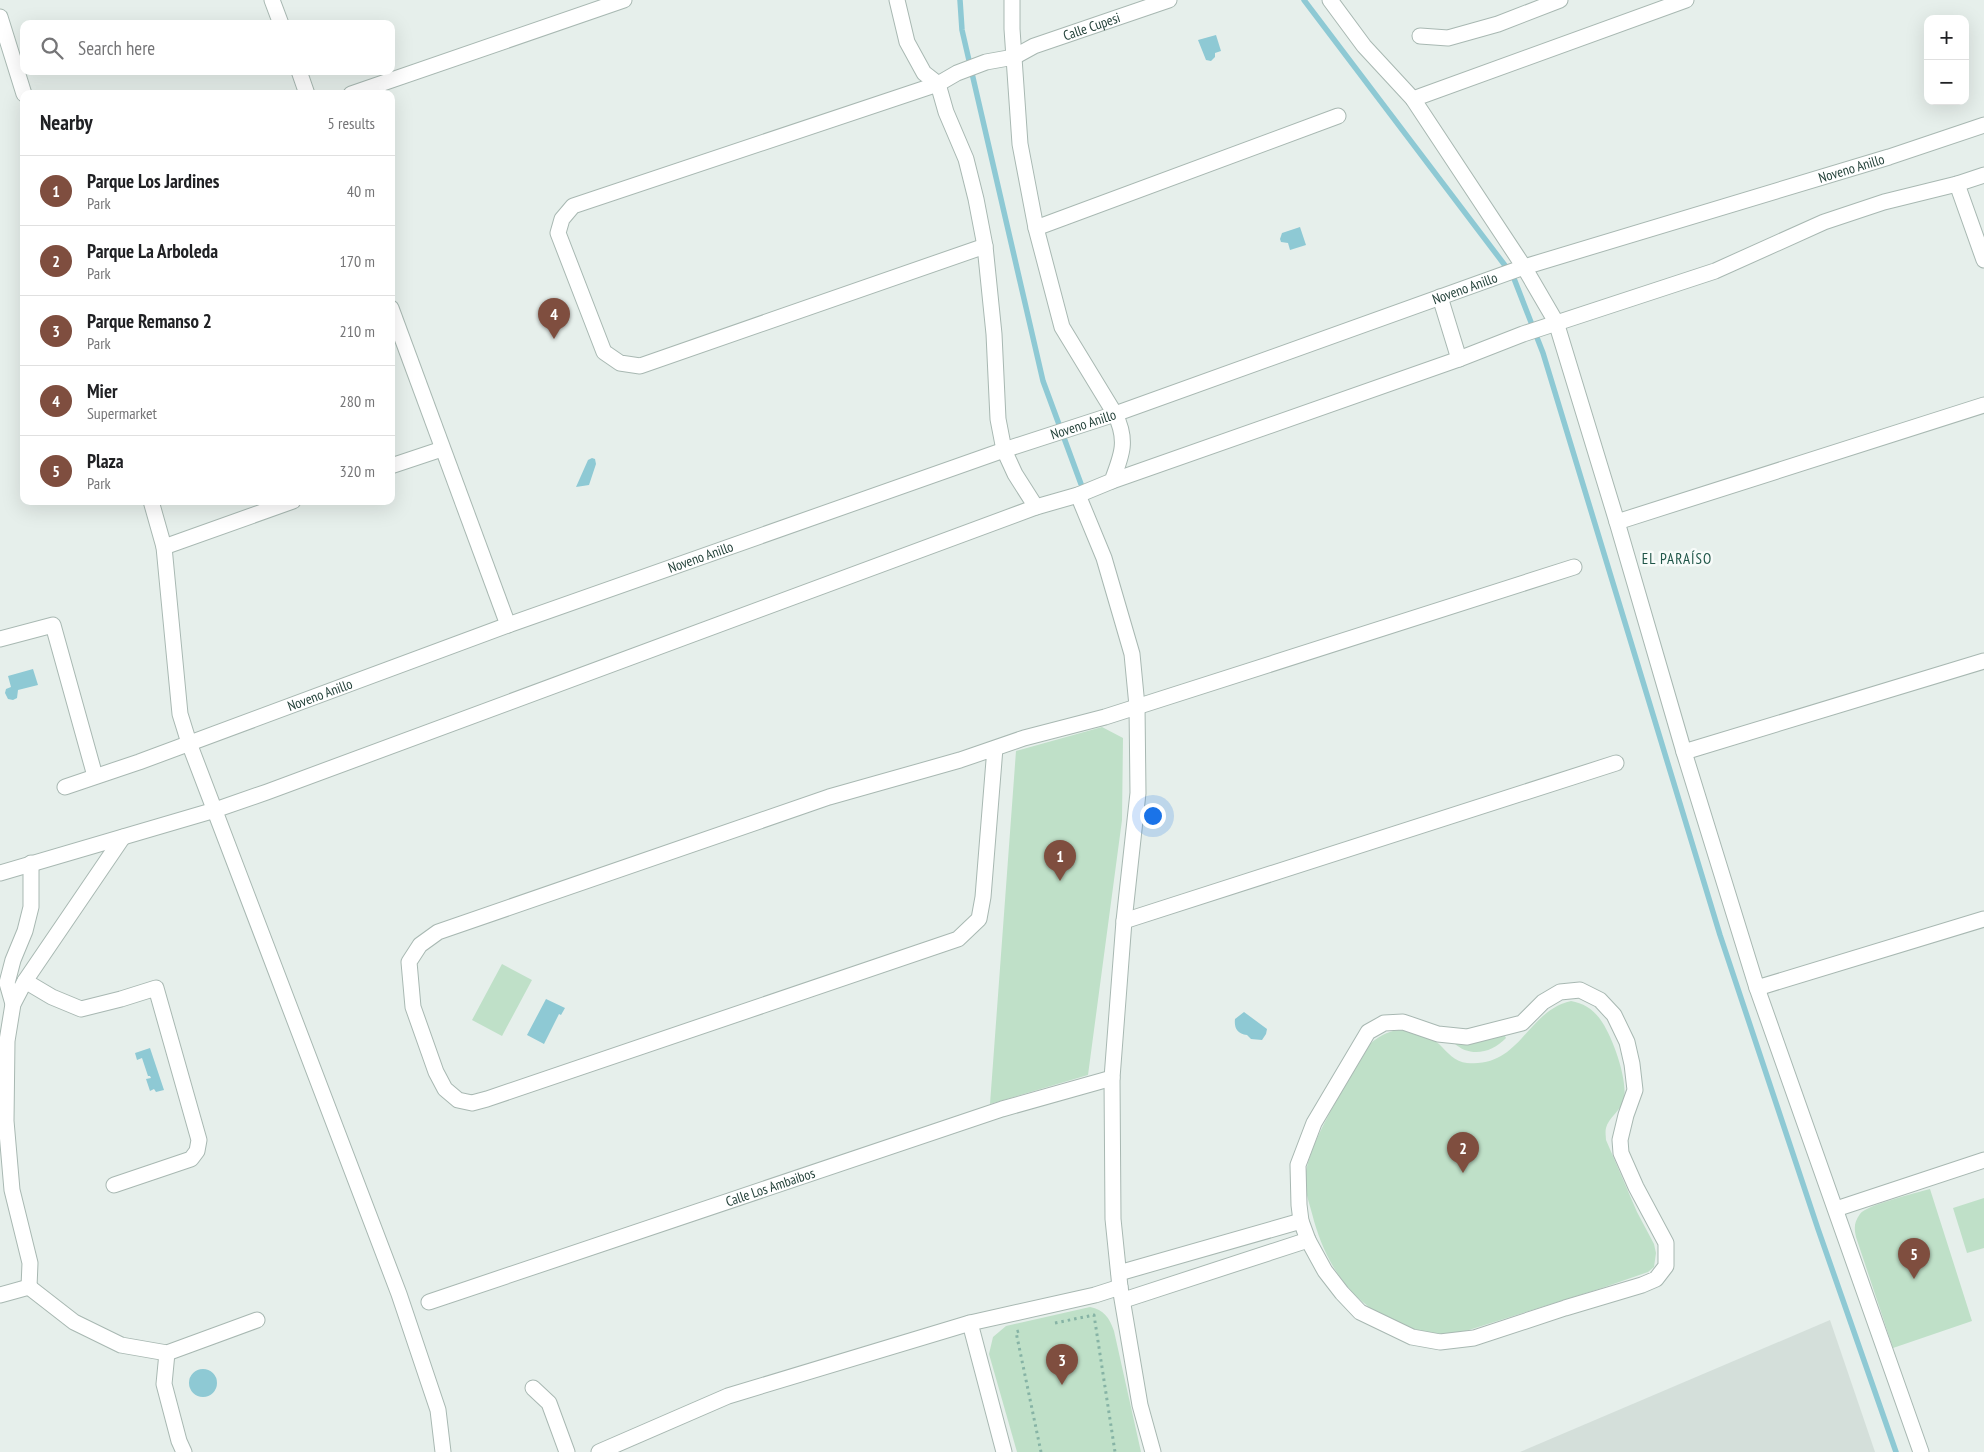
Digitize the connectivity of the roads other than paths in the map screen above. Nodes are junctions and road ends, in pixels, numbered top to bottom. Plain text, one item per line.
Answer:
1 (272, 0) edge
2 (624, 0) edge
3 (898, 0) edge
4 (1012, 0) edge
5 (1169, 0) edge
6 (1330, 0) edge
7 (1560, 0) edge
8 (1686, 0) edge
9 (0, 17) edge
10 (280, 20) edge
11 (1420, 36) dead end
12 (1014, 57) junction
13 (300, 75) edge
14 (938, 84) junction
15 (23, 90) edge
16 (306, 90) edge
17 (363, 90) edge
18 (1413, 99) junction
19 (1338, 116) dead end
20 (1984, 125) edge
21 (1984, 174) edge
22 (1958, 184) junction
23 (1036, 228) junction
24 (986, 246) junction
25 (1984, 260) edge
26 (1520, 268) junction
27 (1440, 297) junction
28 (395, 319) edge
29 (1549, 325) junction
30 (1459, 358) junction
31 (1984, 405) edge
32 (1114, 414) junction
33 (442, 449) junction
34 (1004, 450) junction
35 (395, 465) edge
36 (1112, 481) junction
37 (1078, 495) junction
38 (153, 505) edge
39 (281, 505) edge
40 (1036, 506) junction
41 (1617, 522) junction
42 (164, 547) junction
43 (1574, 567) dead end
44 (508, 625) junction
45 (0, 639) edge
46 (1984, 661) edge
47 (1137, 706) junction
48 (189, 743) junction
49 (995, 748) junction
50 (1684, 752) junction
51 (1616, 763) dead end
52 (96, 776) junction
53 (65, 787) dead end
54 (215, 810) junction
55 (123, 837) junction
56 (31, 863) junction
57 (0, 873) edge
58 (1984, 919) edge
59 (1124, 921) junction
60 (25, 981) junction
61 (4, 984) edge
62 (1757, 988) junction
63 (13, 1004) junction
64 (1112, 1078) junction
65 (1984, 1160) edge
66 (114, 1185) dead end
67 (1836, 1208) junction
68 (1301, 1221) junction
69 (1308, 1240) junction
70 (29, 1287) junction
71 (1121, 1287) junction
72 (0, 1295) edge
73 (429, 1302) dead end
74 (257, 1320) dead end
75 (970, 1323) junction
76 (166, 1352) junction
77 (533, 1388) dead end
78 (184, 1452) edge
79 (443, 1452) edge
80 (567, 1452) edge
81 (599, 1452) edge
82 (1004, 1452) edge
83 (1153, 1452) edge
84 (1920, 1452) edge

1 - 10 street
2 - 17 street
3 - 14 street
4 - 12 street
5 - 12 street, Calle Cupesi
6 - 18 street
7 - 11 street
8 - 18 street
9 - 15 street
12 - 14 street, Calle Cupesi
12 - 23 street
13 - 16 street
14 - 24 street
14 - 24 street, Calle Cupesi
18 - 26 street
19 - 23 street
20 - 26 street, Noveno Anillo
21 - 22 street
22 - 25 street
22 - 29 street
23 - 32 street
24 - 34 street
26 - 27 street, Noveno Anillo
26 - 29 street
27 - 30 street
27 - 32 street, Noveno Anillo
28 - 33 street
29 - 30 street
29 - 41 street
30 - 36 street
31 - 41 street
32 - 34 street, Noveno Anillo
32 - 36 street
33 - 35 street
33 - 44 street
34 - 40 street
34 - 44 street, Noveno Anillo
36 - 37 street
37 - 40 street
37 - 47 street
38 - 42 street
39 - 42 street
40 - 54 street
41 - 50 street
42 - 48 street
43 - 47 street
44 - 48 street, Noveno Anillo
45 - 52 street
46 - 50 street
47 - 49 street
47 - 59 street
48 - 52 street, Noveno Anillo
48 - 54 street
49 - 49 street
50 - 62 street
51 - 59 street
52 - 53 street, Noveno Anillo
54 - 55 street
54 - 79 street
55 - 56 street
55 - 60 street
56 - 57 street
56 - 61 street
58 - 62 street
59 - 64 street
60 - 63 street
60 - 66 street
61 - 63 street
62 - 67 street
63 - 70 street
64 - 71 street
64 - 73 street, Calle Los Ambaibos
65 - 67 street
67 - 84 street
68 - 69 street
68 - 69 street
68 - 71 street
69 - 71 street
70 - 72 street
70 - 76 street
71 - 75 street
71 - 83 street
74 - 76 street
75 - 81 street
75 - 82 street
76 - 78 street
77 - 80 street

